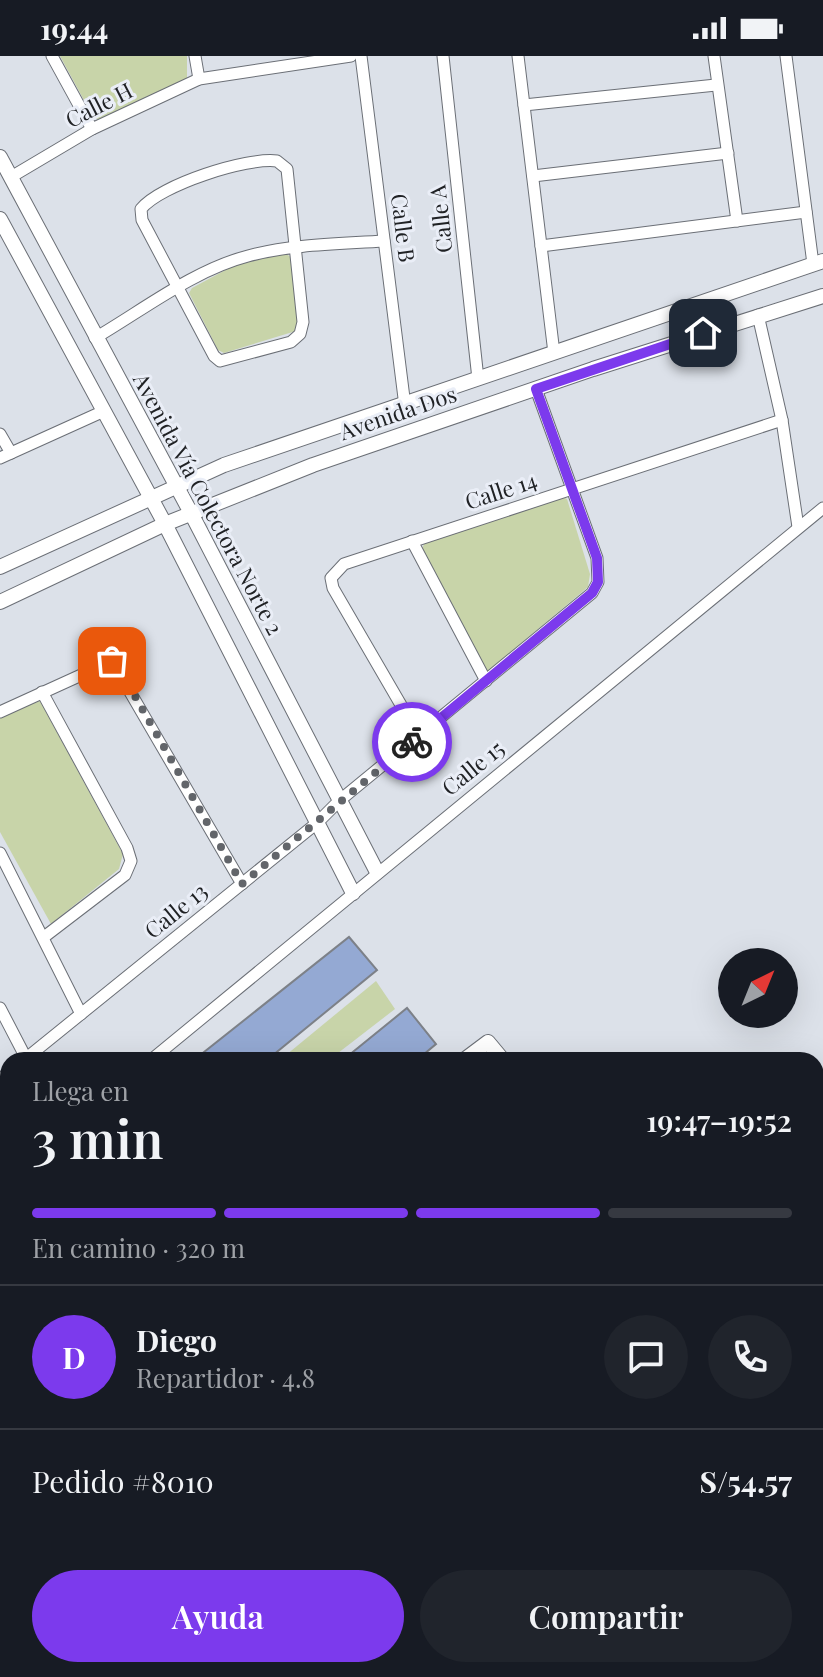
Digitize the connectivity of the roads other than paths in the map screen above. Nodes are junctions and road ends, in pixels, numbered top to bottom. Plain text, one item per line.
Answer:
1 (52, 56) edge
2 (195, 56) edge
3 (351, 56) edge
4 (361, 56) edge
5 (443, 56) edge
6 (518, 56) edge
7 (714, 56) edge
8 (786, 56) edge
9 (199, 79) junction
10 (716, 85) junction
11 (524, 105) junction
12 (92, 129) junction
13 (728, 153) junction
14 (0, 157) edge
15 (533, 176) junction
16 (11, 177) junction
17 (806, 212) junction
18 (0, 219) edge
19 (737, 221) junction
20 (384, 241) junction
21 (541, 246) junction
22 (295, 247) junction
23 (818, 262) edge
24 (180, 288) junction
25 (823, 296) edge
26 (758, 315) junction
27 (95, 338) junction
28 (554, 353) junction
29 (478, 379) junction
30 (536, 389) junction
31 (405, 406) junction
32 (104, 411) junction
33 (782, 420) junction
34 (0, 434) edge
35 (5, 456) edge
36 (176, 485) junction
37 (571, 489) junction
38 (150, 496) junction
39 (823, 508) edge
40 (191, 513) junction
41 (165, 524) junction
42 (798, 527) junction
43 (412, 541) junction
44 (0, 567) edge
45 (0, 602) edge
46 (486, 681) junction
47 (42, 692) junction
48 (0, 712) edge
49 (419, 736) junction
50 (339, 801) junction
51 (317, 823) junction
52 (0, 853) edge
53 (377, 872) junction
54 (242, 884) junction
55 (353, 893) junction
56 (44, 937) junction
57 (0, 1008) edge
58 (81, 1014) junction
59 (22, 1052) edge
60 (34, 1052) edge
61 (161, 1052) edge
62 (475, 1052) edge
63 (496, 1052) edge

1 - 12 street
2 - 9 street
3 - 9 street, Calle H
4 - 20 street, Calle B
5 - 29 street, Calle A
6 - 11 street
7 - 10 street
8 - 17 street
9 - 12 street, Calle H
10 - 11 street
10 - 13 street
11 - 15 street
12 - 16 street, Calle H
13 - 15 street
13 - 19 street
14 - 16 street, Avenida Vía Colectora Norte 2
15 - 21 street
16 - 27 street, Avenida Vía Colectora Norte 2
17 - 19 street
17 - 23 street
18 - 32 street
19 - 21 street
20 - 22 street
20 - 31 street, Calle B
21 - 28 street
22 - 24 street
22 - 24 street
22 - 24 street
23 - 28 street, Avenida Dos
24 - 27 street
25 - 26 street, Avenida Dos
26 - 30 street, Avenida Dos
26 - 33 street
27 - 36 street, Avenida Vía Colectora Norte 2
28 - 29 street, Avenida Dos
29 - 31 street, Avenida Dos
30 - 37 street, Calle 13
30 - 40 street, Avenida Dos
31 - 36 street, Avenida Dos
32 - 35 street
32 - 38 street
33 - 37 street, Calle 14
33 - 42 street
34 - 35 street
36 - 38 street, Avenida Dos
36 - 40 street, Avenida Vía Colectora Norte 2
37 - 43 street, Calle 14
37 - 46 street, Calle 13
38 - 41 street
38 - 44 street, Avenida Dos
39 - 42 street, Calle 15
40 - 41 street, Avenida Dos
40 - 50 street, Avenida Vía Colectora Norte 2
41 - 45 street, Avenida Dos
41 - 51 street
42 - 53 street, Calle 15
43 - 46 street
43 - 49 street, Calle 14
46 - 49 street, Calle 13
47 - 48 street
47 - 54 street
47 - 56 street
49 - 50 street, Calle 13
50 - 51 street, Calle 13
50 - 53 street, Avenida Vía Colectora Norte 2
51 - 54 street, Calle 13
51 - 55 street
52 - 56 street
53 - 55 street, Calle 15
54 - 58 street, Calle 13
55 - 61 street, Calle 15
56 - 58 street
57 - 59 street
58 - 60 street, Calle 13
62 - 63 street

